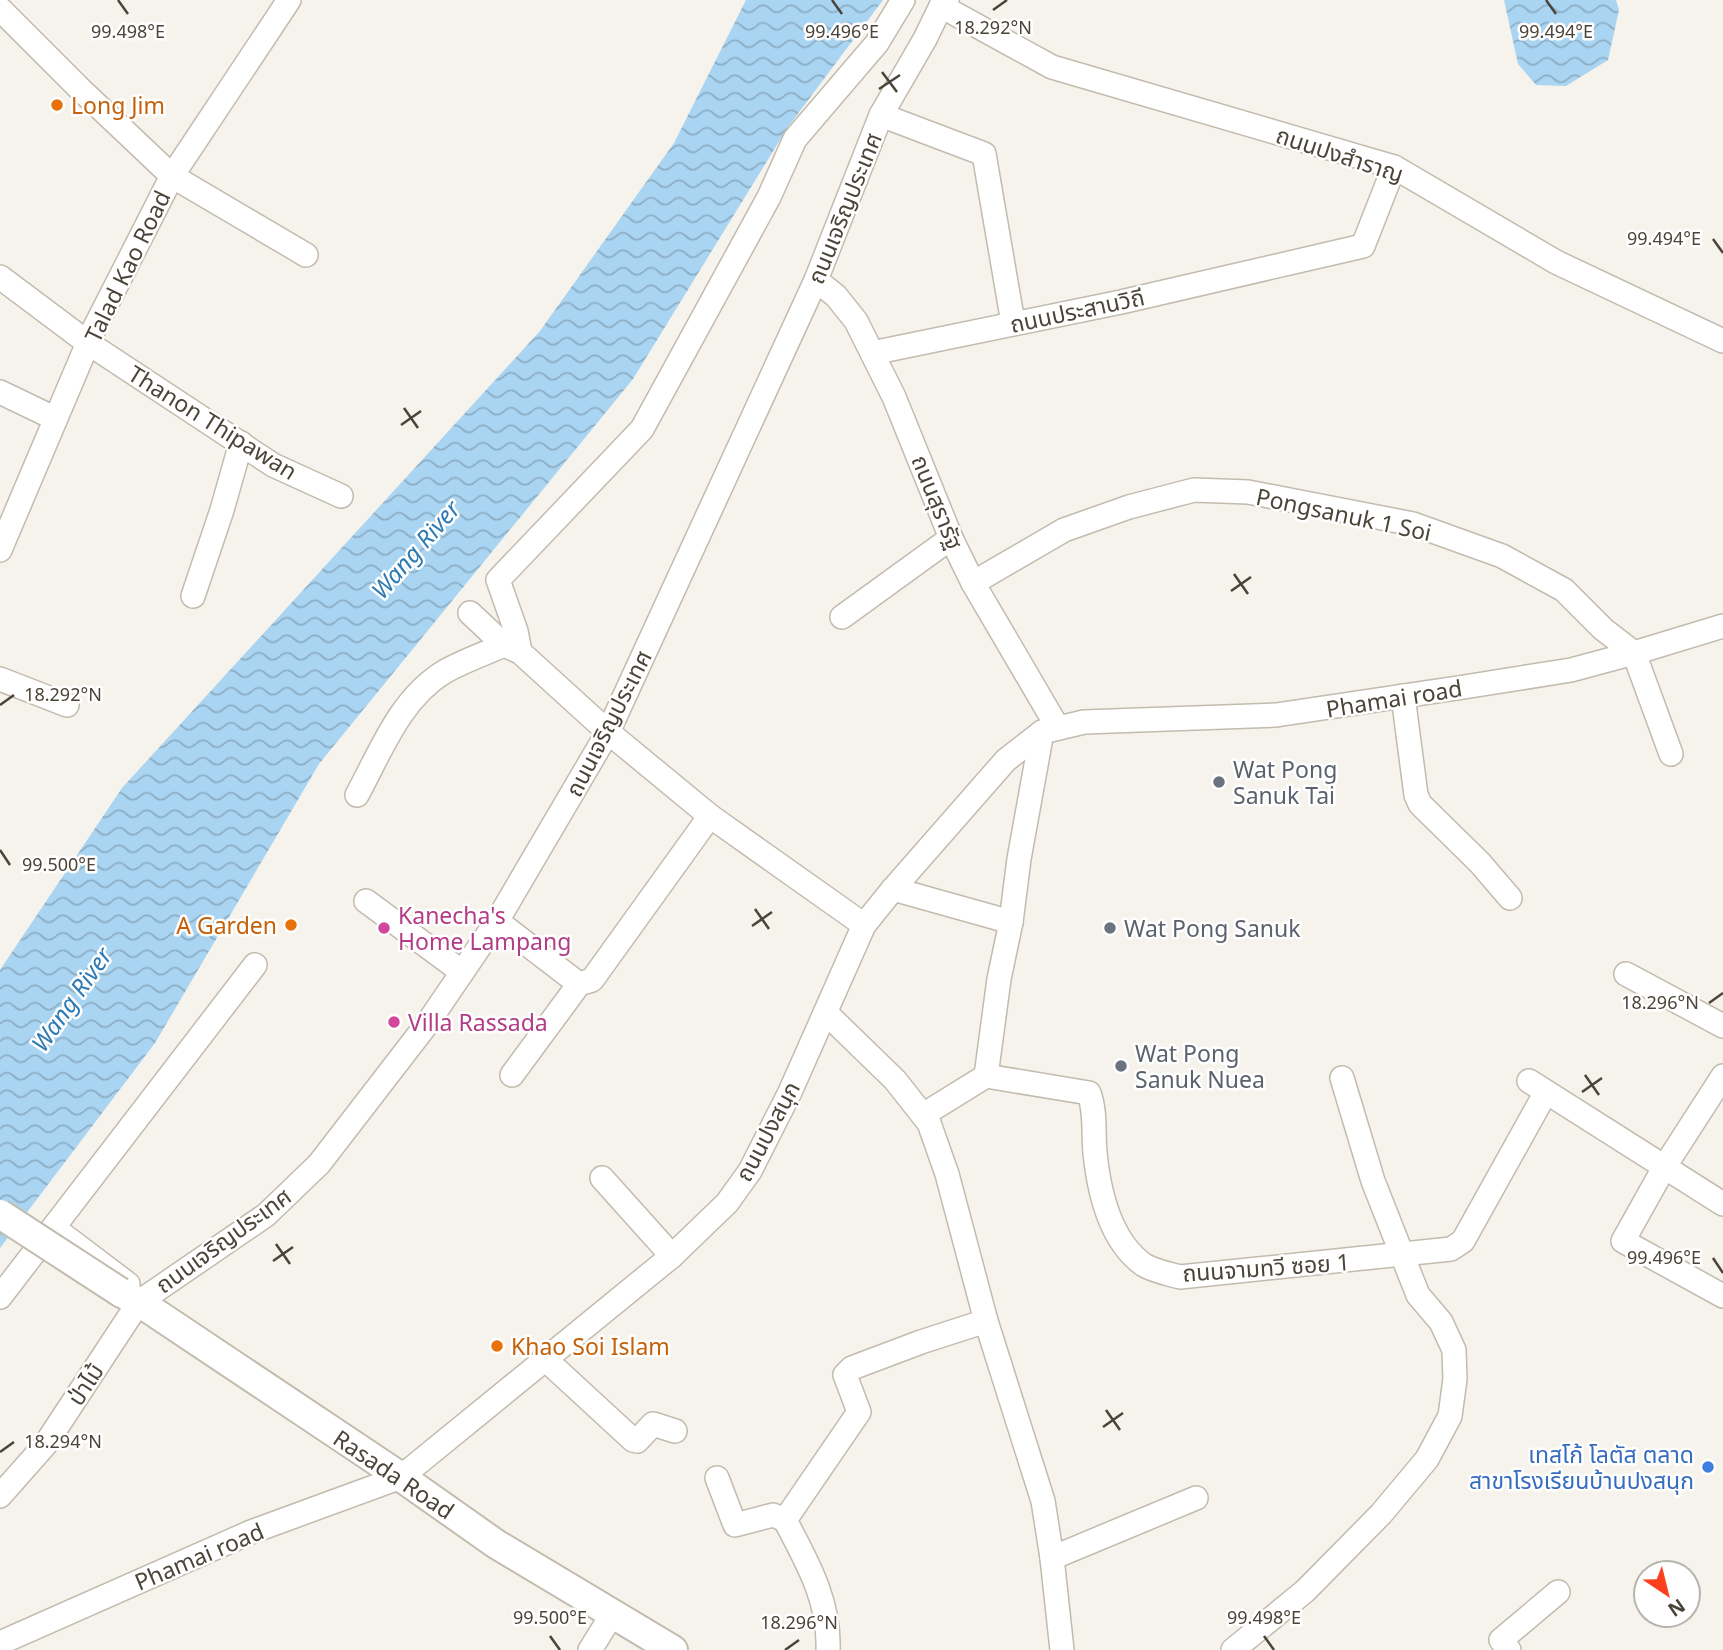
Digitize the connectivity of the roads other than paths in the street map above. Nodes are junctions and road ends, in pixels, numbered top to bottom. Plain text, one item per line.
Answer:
1 (289, 0) edge
2 (903, 0) edge
3 (944, 3) edge
4 (0, 9) edge
5 (881, 116) junction
6 (1394, 167) junction
7 (172, 176) junction
8 (306, 255) dead end
9 (0, 277) edge
10 (816, 280) junction
11 (1013, 323) junction
12 (1723, 341) edge
13 (88, 343) junction
14 (872, 353) junction
15 (0, 392) edge
16 (54, 418) junction
17 (241, 443) junction
18 (341, 496) dead end
19 (951, 538) junction
20 (0, 550) edge
21 (972, 583) junction
22 (193, 596) dead end
23 (470, 613) dead end
24 (842, 617) dead end
25 (1723, 626) edge
26 (512, 648) junction
27 (1634, 653) junction
28 (0, 679) edge
29 (1403, 696) junction
30 (67, 705) dead end
31 (1050, 730) junction
32 (608, 733) junction
33 (1671, 754) dead end
34 (357, 795) dead end
35 (709, 816) junction
36 (893, 889) junction
37 (1510, 898) dead end
38 (366, 901) dead end
39 (497, 921) junction
40 (1011, 922) junction
41 (864, 925) junction
42 (255, 965) dead end
43 (462, 972) junction
44 (1626, 974) dead end
45 (579, 984) junction
46 (826, 1013) junction
47 (1723, 1026) edge
48 (512, 1075) dead end
49 (986, 1076) junction
50 (1723, 1076) edge
51 (1342, 1078) dead end
52 (923, 1115) junction
53 (1665, 1166) junction
54 (603, 1178) dead end
55 (1723, 1204) edge
56 (0, 1214) edge
57 (54, 1228) junction
58 (672, 1256) junction
59 (1402, 1256) junction
60 (1723, 1296) edge
61 (0, 1297) edge
62 (129, 1297) junction
63 (986, 1321) junction
64 (544, 1359) junction
65 (675, 1431) dead end
66 (401, 1477) junction
67 (717, 1478) dead end
68 (0, 1496) edge
69 (1196, 1497) dead end
70 (785, 1520) junction
71 (1052, 1558) junction
72 (1558, 1592) dead end
73 (613, 1613) junction
74 (0, 1643) edge
75 (590, 1650) edge
76 (673, 1650) edge
77 (828, 1650) edge
78 (1062, 1650) edge
79 (1233, 1650) edge
80 (1509, 1650) edge

1 - 7 street, Talad Kao Road
2 - 26 street
3 - 5 street, ถนนเจริญประเทศ
3 - 6 street, ถนนปงสำราญ
4 - 7 street
5 - 10 street, ถนนเจริญประเทศ
5 - 11 street
6 - 11 street, ถนนประสานวิถี
6 - 12 street, ถนนปงสำราญ
7 - 8 street
7 - 13 street, Talad Kao Road
9 - 13 street, Thanon Thipawan
10 - 14 street, ถนนสุรารัฐ
10 - 32 street, ถนนเจริญประเทศ
11 - 14 street, ถนนประสานวิถี
13 - 16 street, Talad Kao Road
13 - 17 street, Thanon Thipawan
14 - 19 street, ถนนสุรารัฐ
15 - 16 street
16 - 20 street, Talad Kao Road
17 - 18 street, Thanon Thipawan
17 - 22 street
19 - 21 street, ถนนสุรารัฐ
19 - 24 street
21 - 27 street, Pongsanuk 1 Soi
21 - 31 street, ถนนสุรารัฐ
23 - 26 street
25 - 27 street, Phamai road
26 - 32 street
26 - 34 street
27 - 29 street, Phamai road
27 - 33 street
28 - 30 street
29 - 31 street, Phamai road
29 - 37 street
31 - 36 street, ถนนปงสนุก
31 - 40 street
32 - 35 street
32 - 39 street, ถนนเจริญประเทศ
35 - 41 street
35 - 45 street
36 - 40 street
36 - 41 street, ถนนปงสนุก
38 - 43 street
39 - 43 street, ถนนเจริญประเทศ
39 - 45 street
40 - 49 street
41 - 46 street, ถนนปงสนุก
42 - 57 street
43 - 62 street, ถนนเจริญประเทศ
44 - 47 street
45 - 48 street
46 - 52 street
46 - 58 street, ถนนปงสนุก
49 - 52 street
49 - 59 street, ถนนจามทวี ซอย 1
50 - 53 street
51 - 59 street
52 - 63 street
53 - 55 street
53 - 59 street, ถนนจามทวี ซอย 1
53 - 60 street
54 - 58 street
56 - 62 street, Rasada Road, bridge
57 - 61 street
57 - 62 street
58 - 64 street, ถนนปงสนุก
59 - 79 street
62 - 66 street, Rasada Road
62 - 68 street, ป่าไม้
63 - 70 street
63 - 71 street
64 - 65 street
64 - 66 street, ถนนปงสนุก
66 - 73 street, Rasada Road
66 - 74 street, Phamai road
67 - 70 street
69 - 71 street
70 - 77 street
71 - 78 street
72 - 80 street
73 - 75 street
73 - 76 street, Rasada Road

